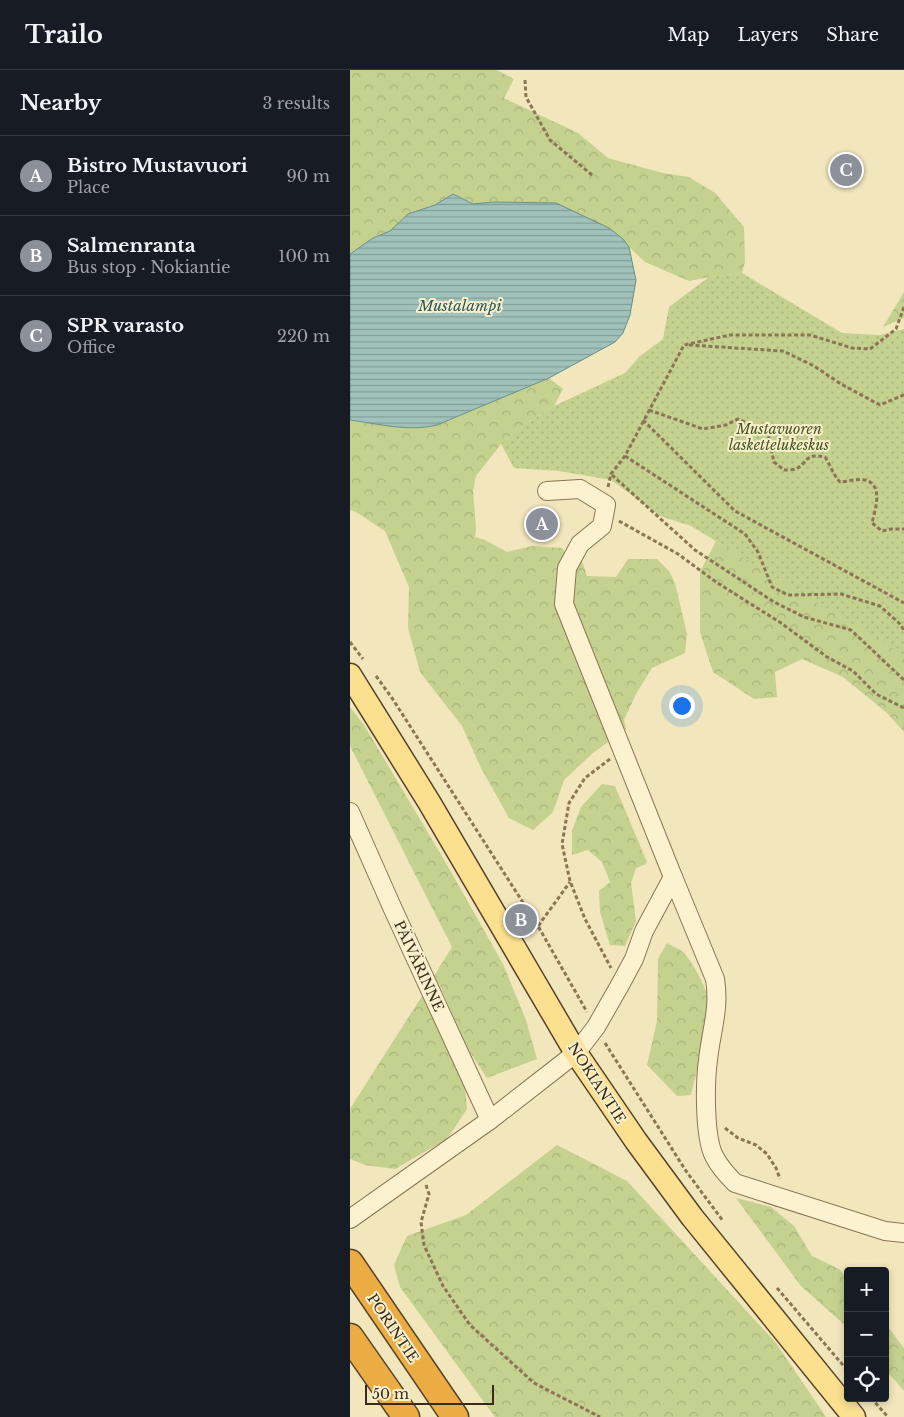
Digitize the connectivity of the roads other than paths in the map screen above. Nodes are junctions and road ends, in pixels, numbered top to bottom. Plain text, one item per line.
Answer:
1 (546, 491) dead end
2 (362, 669) edge
3 (350, 686) edge
4 (379, 721) junction
5 (350, 812) edge
6 (673, 877) junction
7 (576, 1053) junction
8 (490, 1120) junction
9 (350, 1219) edge
10 (904, 1233) edge
11 (350, 1263) edge
12 (350, 1337) edge
13 (406, 1417) edge
14 (454, 1417) edge
15 (854, 1417) edge

1 - 6 street
2 - 4 main road, NOKIANTIE
3 - 4 main road, NOKIANTIE
4 - 7 main road, NOKIANTIE
5 - 8 street, PÄIVÄRINNE
6 - 7 street
6 - 10 street
7 - 8 street
7 - 15 main road, NOKIANTIE
8 - 9 street
11 - 14 highway, PORINTIE
12 - 13 highway

